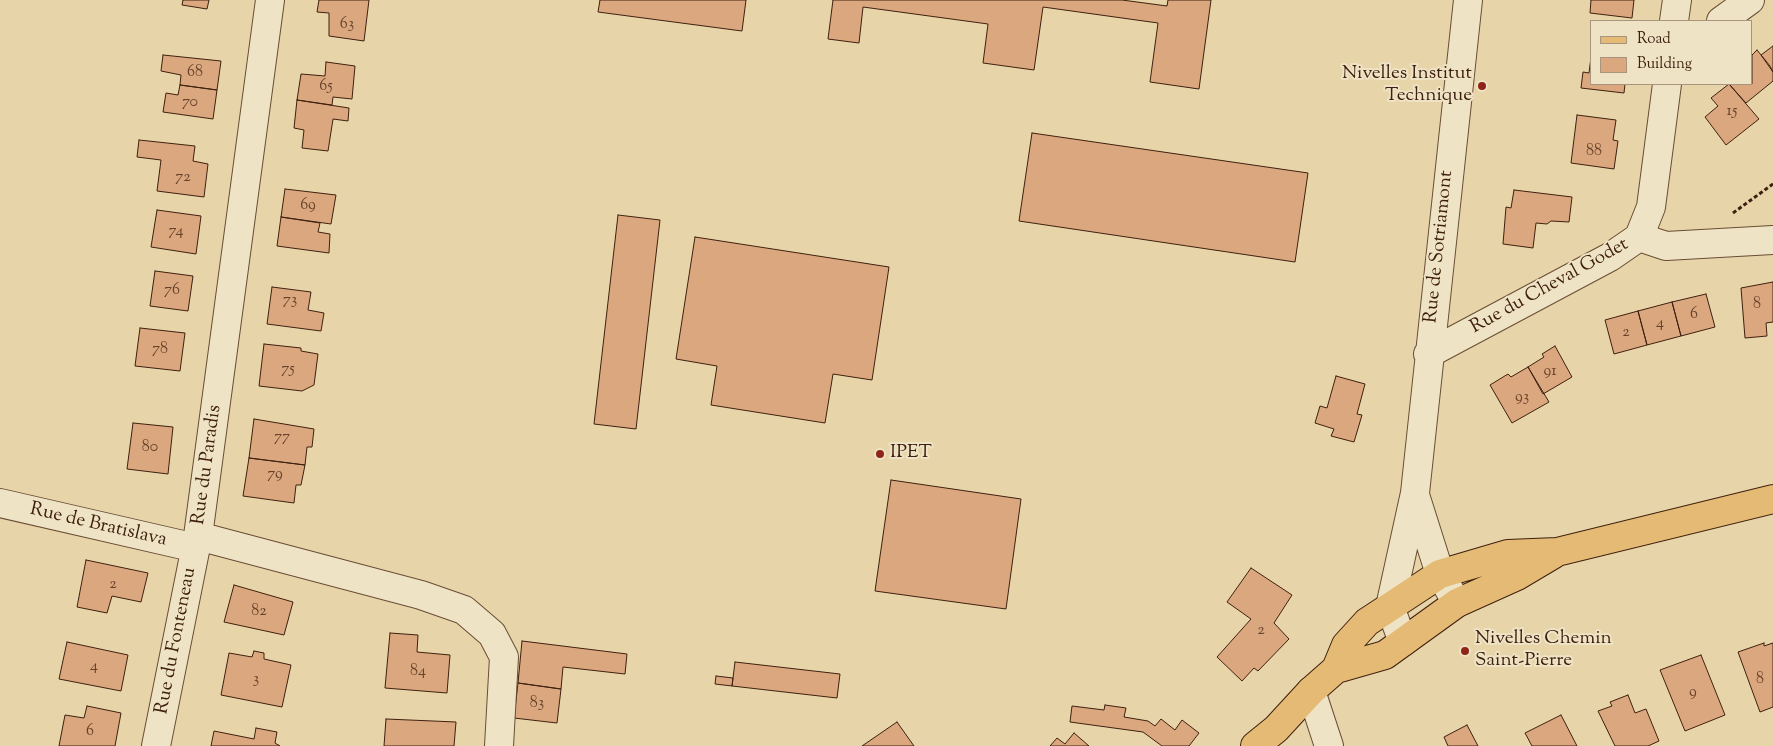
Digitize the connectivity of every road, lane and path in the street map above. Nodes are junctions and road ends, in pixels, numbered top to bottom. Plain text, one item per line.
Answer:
1 (270, 0) edge
2 (1468, 0) edge
3 (1677, 0) edge
4 (1750, 0) edge
5 (1674, 20) edge
6 (1722, 20) edge
7 (1667, 85) edge
8 (1639, 237) junction
9 (1773, 240) edge
10 (1428, 354) junction
11 (1414, 493) junction
12 (1773, 499) edge
13 (0, 503) edge
14 (197, 542) junction
15 (1557, 552) junction
16 (1440, 574) junction
17 (1457, 603) junction
18 (1390, 607) junction
19 (1403, 642) junction
20 (1336, 668) junction
21 (1310, 691) junction
22 (156, 746) edge
23 (499, 746) edge
24 (1255, 746) edge
25 (1328, 746) edge

1 - 14 street, Rue du Paradis
2 - 10 street, Rue de Sotriamont
3 - 5 street
4 - 6 street
7 - 8 street, Rue du Cheval Godet
8 - 9 street
8 - 10 street, Rue du Cheval Godet
10 - 11 street, Rue de Sotriamont
11 - 16 street, Rue de Sotriamont
11 - 18 street, Rue de Sotriamont
12 - 15 main road
13 - 14 street, Rue de Bratislava
14 - 22 street, Rue du Fonteneau
14 - 23 street, Rue du Paradis
15 - 16 main road
15 - 17 main road
16 - 17 street, Rue de Sotriamont
16 - 18 main road
17 - 19 main road
18 - 19 street
18 - 20 main road
19 - 20 main road
20 - 21 main road
21 - 24 main road
21 - 25 street

